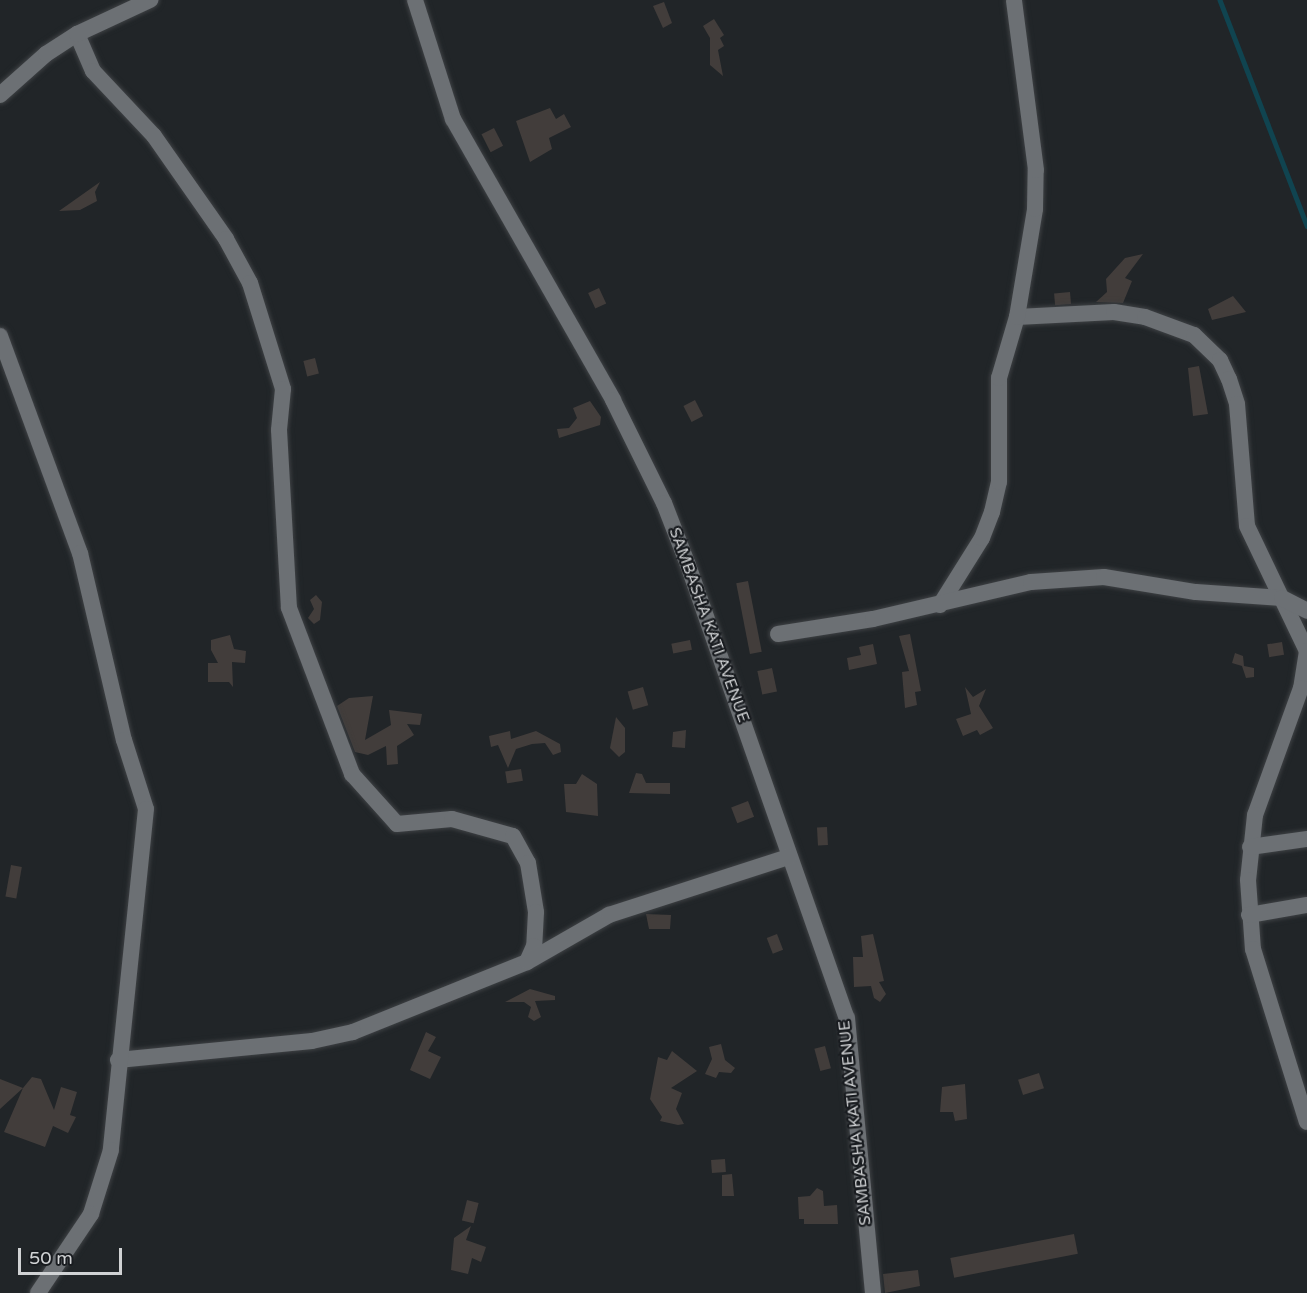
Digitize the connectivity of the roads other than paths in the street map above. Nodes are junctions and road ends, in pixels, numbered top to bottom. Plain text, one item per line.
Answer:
1 (150, 0) edge
2 (414, 0) edge
3 (1014, 0) edge
4 (77, 34) junction
5 (0, 95) edge
6 (1017, 317) junction
7 (0, 336) edge
8 (1282, 598) junction
9 (940, 605) junction
10 (1307, 611) edge
11 (778, 634) dead end
12 (1307, 839) edge
13 (1250, 847) junction
14 (789, 857) junction
15 (1307, 905) edge
16 (1249, 915) junction
17 (527, 962) junction
18 (118, 1060) junction
19 (1307, 1122) edge
20 (38, 1293) edge
21 (873, 1293) edge

1 - 4 street
2 - 14 street, SAMBASHA KATI AVENUE
3 - 6 street
4 - 5 street
4 - 17 street
6 - 8 street
6 - 9 street
7 - 18 street
8 - 9 street
8 - 10 street
8 - 13 street
9 - 11 street
12 - 13 street
13 - 16 street
14 - 17 street
14 - 21 street, SAMBASHA KATI AVENUE
15 - 16 street
16 - 19 street
17 - 18 street
18 - 20 street

